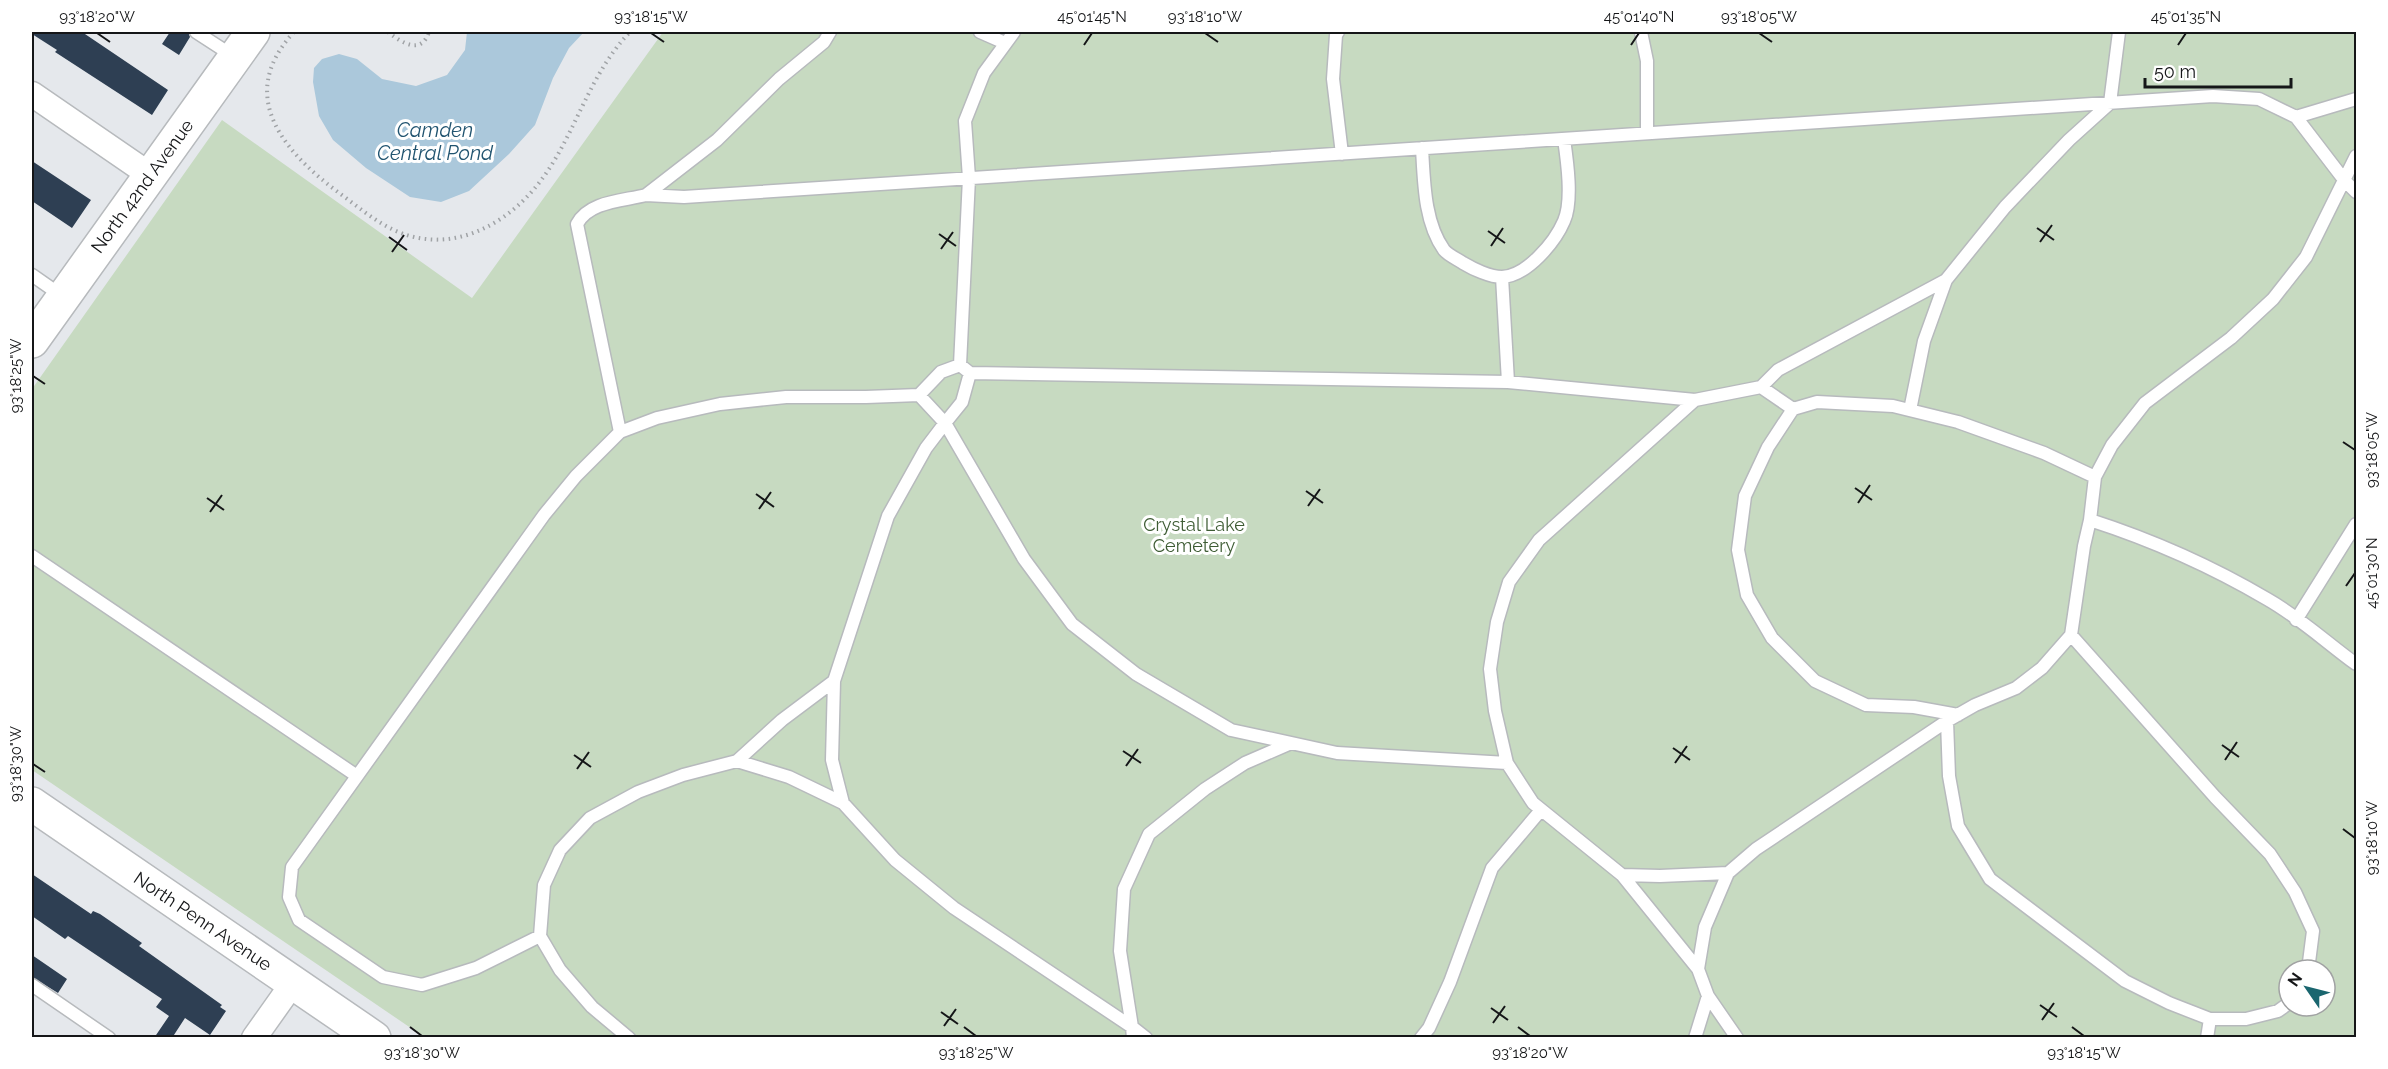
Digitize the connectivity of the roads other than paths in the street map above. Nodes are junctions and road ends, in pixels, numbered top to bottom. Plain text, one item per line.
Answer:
1 (196, 32) edge
2 (830, 32) edge
3 (980, 32) edge
4 (1014, 32) edge
5 (1338, 32) edge
6 (1641, 32) edge
7 (2119, 32) edge
8 (1005, 43) junction
9 (244, 44) edge
10 (32, 94) edge
11 (2356, 99) edge
12 (2110, 103) junction
13 (2296, 117) junction
14 (1647, 133) junction
15 (1564, 139) junction
16 (1422, 148) junction
17 (1342, 153) junction
18 (2356, 156) edge
19 (150, 175) junction
20 (969, 178) junction
21 (2345, 182) junction
22 (2356, 192) edge
23 (646, 195) junction
24 (32, 275) edge
25 (1502, 277) junction
26 (1946, 280) junction
27 (63, 296) junction
28 (32, 341) edge
29 (960, 365) junction
30 (970, 373) junction
31 (1508, 382) junction
32 (1761, 387) junction
33 (920, 394) junction
34 (1695, 400) junction
35 (1793, 410) junction
36 (1910, 410) junction
37 (945, 423) junction
38 (620, 432) junction
39 (2095, 477) junction
40 (2090, 520) junction
41 (2356, 524) edge
42 (32, 556) edge
43 (2296, 620) junction
44 (2071, 635) junction
45 (2356, 664) edge
46 (834, 681) junction
47 (1953, 718) junction
48 (1291, 743) junction
49 (737, 761) junction
50 (1507, 763) junction
51 (357, 776) junction
52 (843, 803) junction
53 (32, 804) edge
54 (1541, 810) junction
55 (1728, 873) junction
56 (1622, 875) junction
57 (540, 936) junction
58 (2310, 958) edge
59 (1698, 969) junction
60 (293, 983) junction
61 (32, 985) edge
62 (1708, 996) junction
63 (2277, 1011) edge
64 (2211, 1019) junction
65 (1132, 1032) edge
66 (109, 1038) edge
67 (254, 1038) edge
68 (374, 1038) edge
69 (629, 1038) edge
70 (1146, 1038) edge
71 (1421, 1038) edge
72 (1695, 1038) edge
73 (1737, 1038) edge
74 (2207, 1038) edge

1 - 9 lane
2 - 23 lane
3 - 8 lane
4 - 8 lane
5 - 17 lane
6 - 14 lane
7 - 12 lane
8 - 20 lane
9 - 19 main road, North 42nd Avenue
10 - 19 street
11 - 13 lane
12 - 13 lane
12 - 14 lane
12 - 26 lane
13 - 21 lane
14 - 15 lane
15 - 16 lane
15 - 25 lane
16 - 17 lane
16 - 25 lane
17 - 20 lane
18 - 21 lane
19 - 27 main road, North 42nd Avenue
20 - 23 lane
20 - 29 lane
21 - 22 lane
21 - 39 lane
23 - 38 lane
24 - 27 lane
25 - 31 lane
26 - 32 lane
26 - 36 lane
27 - 28 main road, North 42nd Avenue
29 - 30 lane
29 - 33 lane
30 - 31 lane
30 - 37 lane
31 - 34 lane
32 - 34 lane
32 - 35 lane
33 - 37 lane
33 - 38 lane
34 - 50 lane
35 - 36 lane
35 - 47 lane
36 - 39 lane
37 - 46 lane
37 - 48 lane
38 - 51 lane
39 - 40 lane
40 - 43 lane
40 - 44 lane
41 - 43 lane
42 - 51 lane
43 - 45 lane
44 - 47 lane
44 - 58 lane
46 - 49 lane
46 - 52 lane
47 - 55 lane
47 - 64 lane
48 - 50 lane
48 - 65 lane
49 - 52 lane
49 - 57 lane
50 - 54 lane
51 - 57 lane
52 - 65 lane
53 - 60 main road, North Penn Avenue
54 - 56 lane
54 - 71 lane
55 - 56 lane
55 - 59 lane
56 - 59 lane
57 - 69 lane
59 - 62 lane
60 - 67 street
60 - 68 main road, North Penn Avenue
61 - 66 lane
62 - 72 lane
62 - 73 lane
63 - 64 lane
64 - 74 lane
65 - 70 lane

